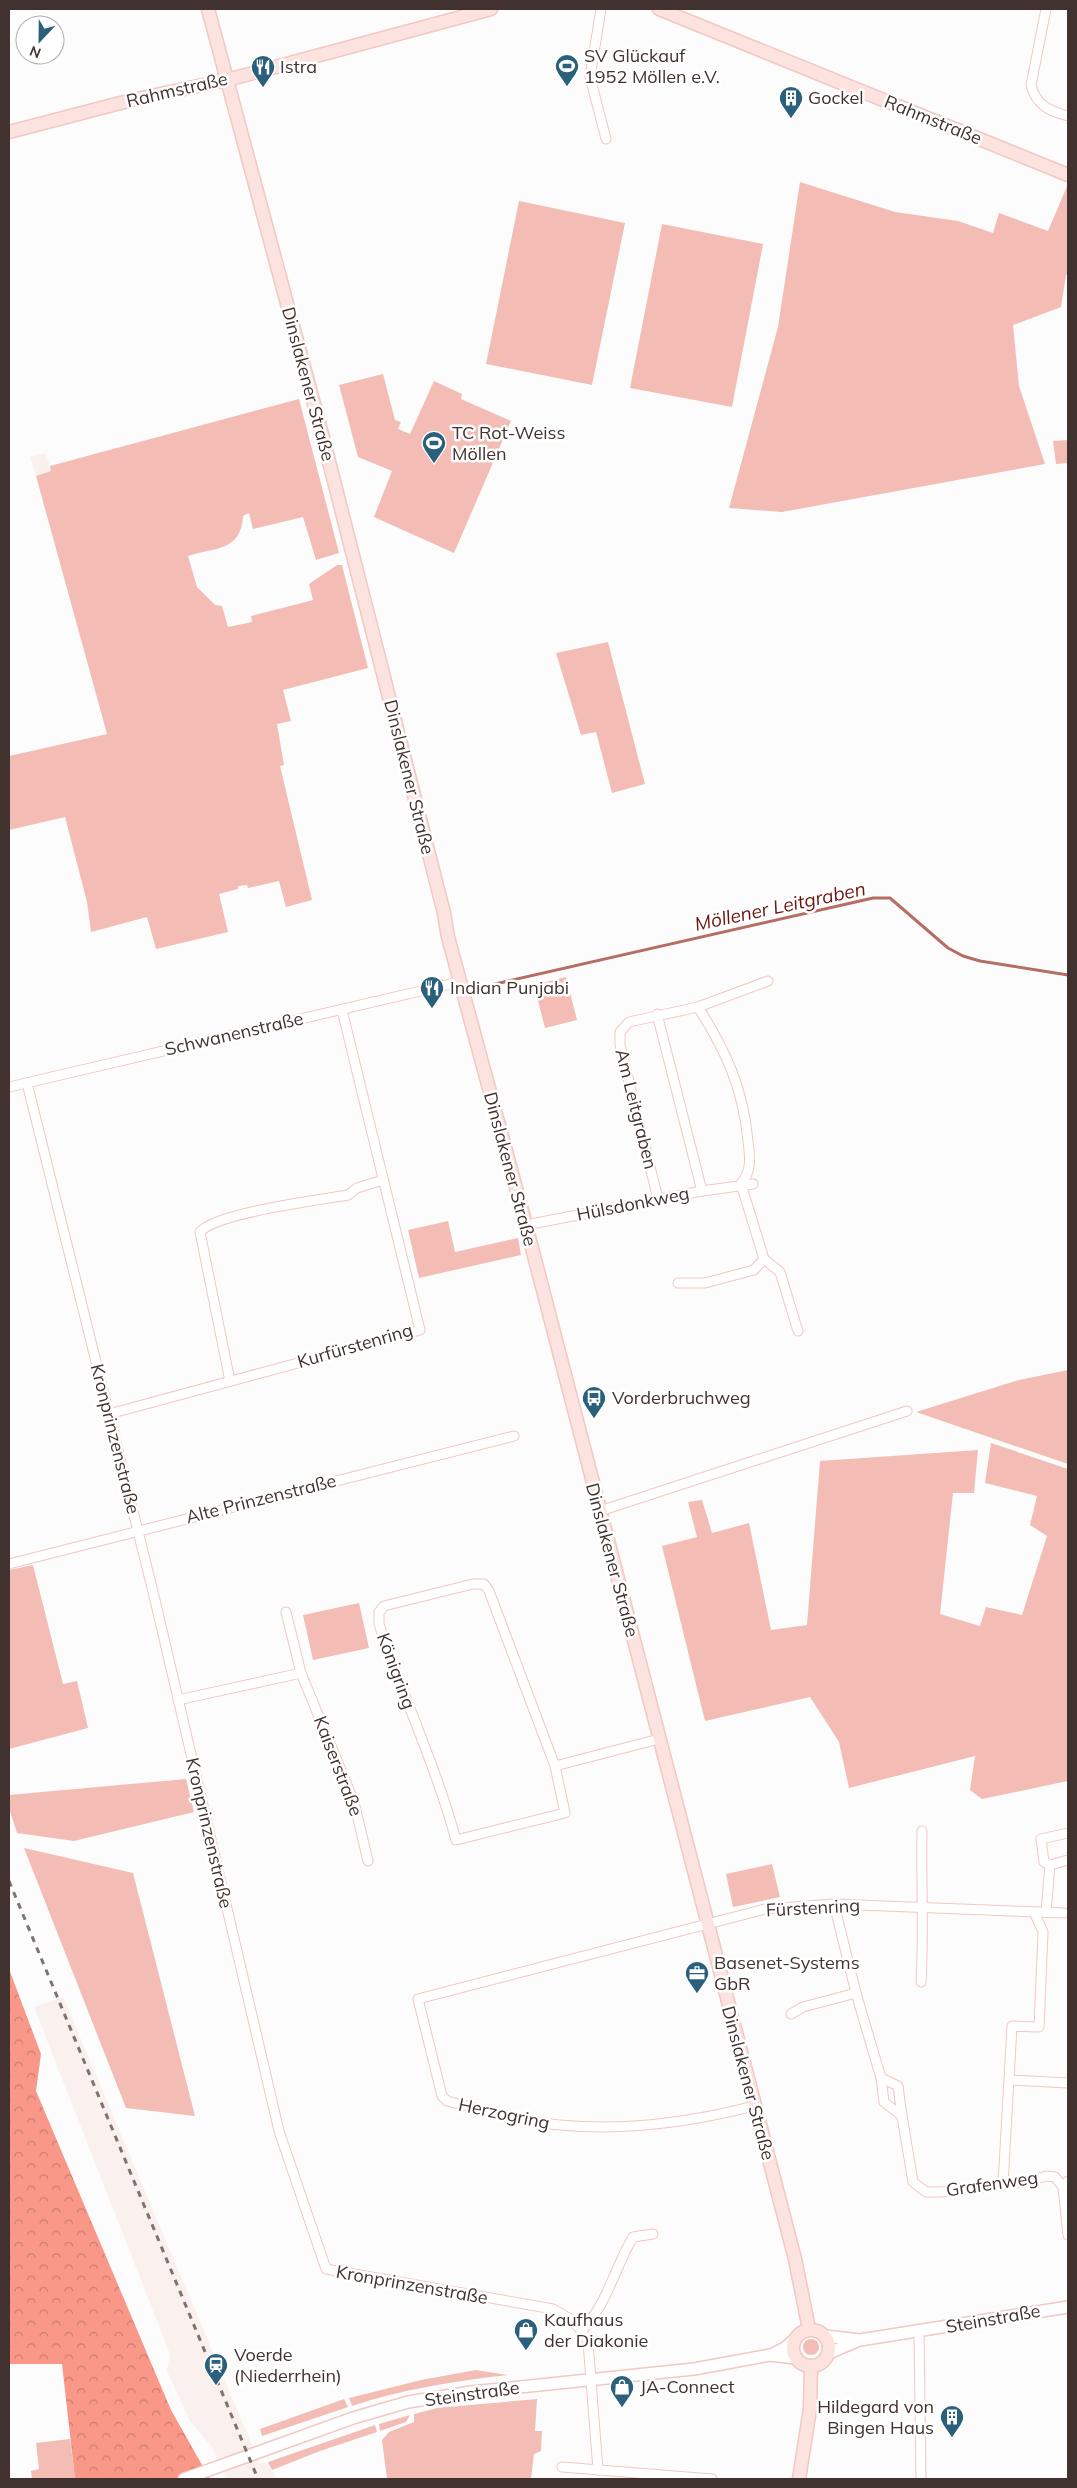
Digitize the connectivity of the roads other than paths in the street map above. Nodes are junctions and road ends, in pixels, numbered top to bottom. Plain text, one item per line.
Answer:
1 (208, 9) edge
2 (491, 9) edge
3 (600, 9) edge
4 (659, 9) edge
5 (1046, 9) edge
6 (227, 80) junction
7 (1068, 116) edge
8 (9, 132) edge
9 (606, 139) dead end
10 (1068, 175) edge
11 (768, 981) dead end
12 (460, 982) junction
13 (698, 1006) junction
14 (342, 1010) junction
15 (657, 1014) junction
16 (27, 1083) junction
17 (9, 1087) edge
18 (382, 1180) junction
19 (741, 1184) junction
20 (753, 1184) dead end
21 (702, 1191) junction
22 (658, 1199) junction
23 (526, 1225) junction
24 (764, 1259) junction
25 (678, 1283) dead end
26 (798, 1331) dead end
27 (230, 1381) junction
28 (907, 1411) dead end
29 (108, 1414) junction
30 (514, 1436) dead end
31 (600, 1511) junction
32 (137, 1530) junction
33 (9, 1564) edge
34 (286, 1612) dead end
35 (301, 1673) junction
36 (178, 1700) junction
37 (659, 1739) junction
38 (555, 1766) junction
39 (922, 1831) dead end
40 (1068, 1833) edge
41 (1068, 1860) edge
42 (368, 1861) dead end
43 (1050, 1864) junction
44 (834, 1904) junction
45 (921, 1907) junction
46 (1034, 1912) junction
47 (1046, 1912) junction
48 (1067, 1914) edge
49 (707, 1924) junction
50 (921, 1982) dead end
51 (856, 1992) junction
52 (791, 2014) dead end
53 (881, 2078) junction
54 (1010, 2080) junction
55 (1068, 2083) edge
56 (754, 2106) junction
57 (902, 2116) junction
58 (1003, 2184) junction
59 (1065, 2184) edge
60 (653, 2234) dead end
61 (1068, 2235) edge
62 (1068, 2307) edge
63 (809, 2329) junction
64 (582, 2330) junction
65 (919, 2332) junction
66 (825, 2336) junction
67 (795, 2338) junction
68 (860, 2340) junction
69 (829, 2353) junction
70 (770, 2355) junction
71 (795, 2358) junction
72 (811, 2366) junction
73 (592, 2380) junction
74 (562, 2467) dead end
75 (598, 2470) junction
76 (712, 2478) edge
77 (184, 2479) edge
78 (799, 2479) edge
79 (921, 2479) edge

1 - 6 main road, Dinslakener Straße
2 - 6 main road, Rahmstraße
3 - 9 street
4 - 10 main road, Rahmstraße
5 - 7 street
6 - 8 main road, Rahmstraße
6 - 12 main road, Dinslakener Straße
11 - 13 street, Am Leitgraben
12 - 14 street, Schwanenstraße
12 - 23 main road, Dinslakener Straße
13 - 15 street, Am Leitgraben
13 - 19 street
14 - 16 street, Schwanenstraße
14 - 18 street, Kurfürstenring
15 - 21 street
15 - 22 street, Am Leitgraben
16 - 17 street, Schwanenstraße
16 - 29 street, Kronprinzenstraße
18 - 27 street
18 - 27 street, Kurfürstenring
19 - 20 street, Hülsdonkweg
19 - 21 street, Hülsdonkweg
19 - 24 street
21 - 22 street, Hülsdonkweg
22 - 23 street, Hülsdonkweg
23 - 31 main road, Dinslakener Straße
24 - 25 street
24 - 26 street
27 - 29 street, Kurfürstenring
28 - 31 street
29 - 32 street, Kronprinzenstraße
30 - 32 street, Alte Prinzenstraße
31 - 37 main road, Dinslakener Straße
32 - 33 street, Alte Prinzenstraße
32 - 36 street, Kronprinzenstraße
34 - 35 street, Kaiserstraße
35 - 36 street
35 - 42 street, Kaiserstraße
36 - 64 street, Kronprinzenstraße
37 - 38 street
37 - 49 main road, Dinslakener Straße
38 - 38 street, Königring
39 - 45 street
40 - 43 street
41 - 43 street
43 - 47 street
44 - 45 street, Fürstenring
44 - 49 street, Fürstenring
44 - 51 street
45 - 46 street, Fürstenring
45 - 50 street
46 - 47 street, Fürstenring
46 - 54 street
47 - 48 street, Fürstenring
49 - 56 main road, Dinslakener Straße
49 - 56 street, Herzogring
51 - 52 street
51 - 53 street
53 - 57 street
53 - 57 street, Grafenweg
54 - 55 street
54 - 58 street
56 - 63 main road, Dinslakener Straße
57 - 58 street, Grafenweg
58 - 59 street, Grafenweg
59 - 61 street
60 - 64 street
62 - 65 street, Steinstraße
63 - 66 main road
63 - 67 main road
64 - 73 street
65 - 68 street, Steinstraße
65 - 79 street
66 - 68 street, Steinstraße
66 - 69 main road
67 - 70 street, Steinstraße
67 - 71 main road
68 - 69 street, Steinstraße
69 - 72 main road
70 - 71 street, Steinstraße
70 - 73 street, Steinstraße
71 - 72 main road
72 - 78 main road
73 - 75 street
73 - 77 street, Steinstraße
74 - 75 street
75 - 76 street

